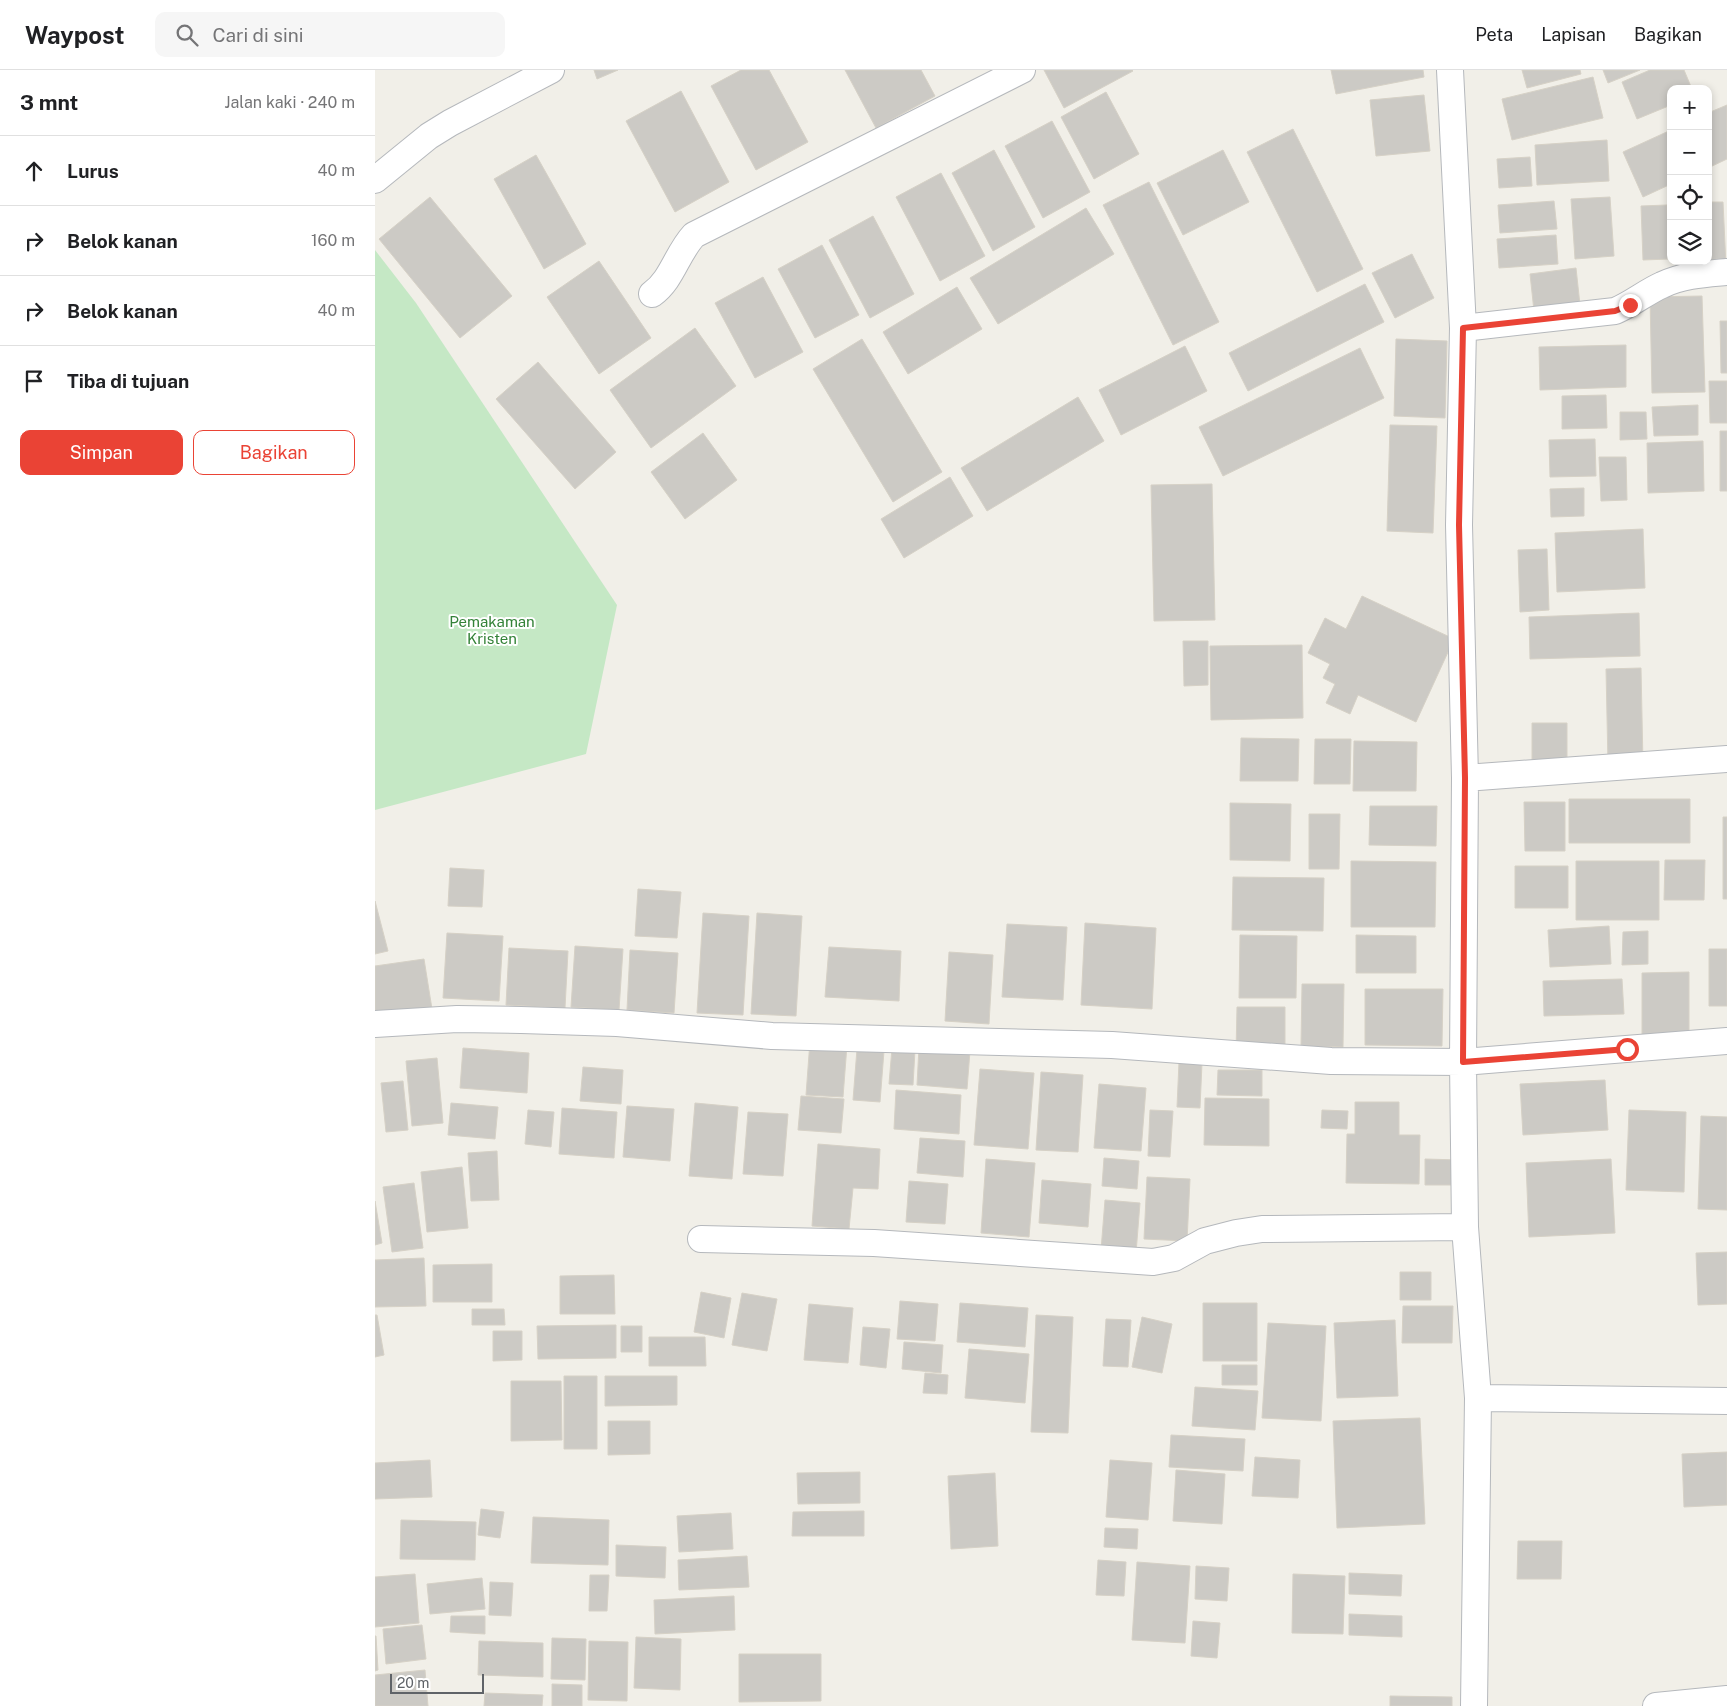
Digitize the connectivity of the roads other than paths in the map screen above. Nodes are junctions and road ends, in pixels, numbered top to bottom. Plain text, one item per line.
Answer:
1 (551, 70) edge
2 (1022, 70) edge
3 (1450, 70) edge
4 (524, 76) edge
5 (375, 180) edge
6 (1727, 272) edge
7 (652, 294) dead end
8 (1463, 328) junction
9 (1727, 759) edge
10 (1465, 778) junction
11 (375, 1024) edge
12 (1727, 1041) edge
13 (1463, 1062) junction
14 (1465, 1227) junction
15 (701, 1239) dead end
16 (1478, 1398) junction
17 (1727, 1401) edge
18 (1727, 1699) edge
19 (1474, 1706) edge
20 (1656, 1706) edge

1 - 4 street
2 - 7 street
3 - 8 street
4 - 5 street
6 - 8 street
8 - 10 street
9 - 10 street
10 - 13 street
11 - 13 street
12 - 13 street
13 - 14 street
14 - 15 street
14 - 16 street
16 - 17 street
16 - 19 street
18 - 20 street

